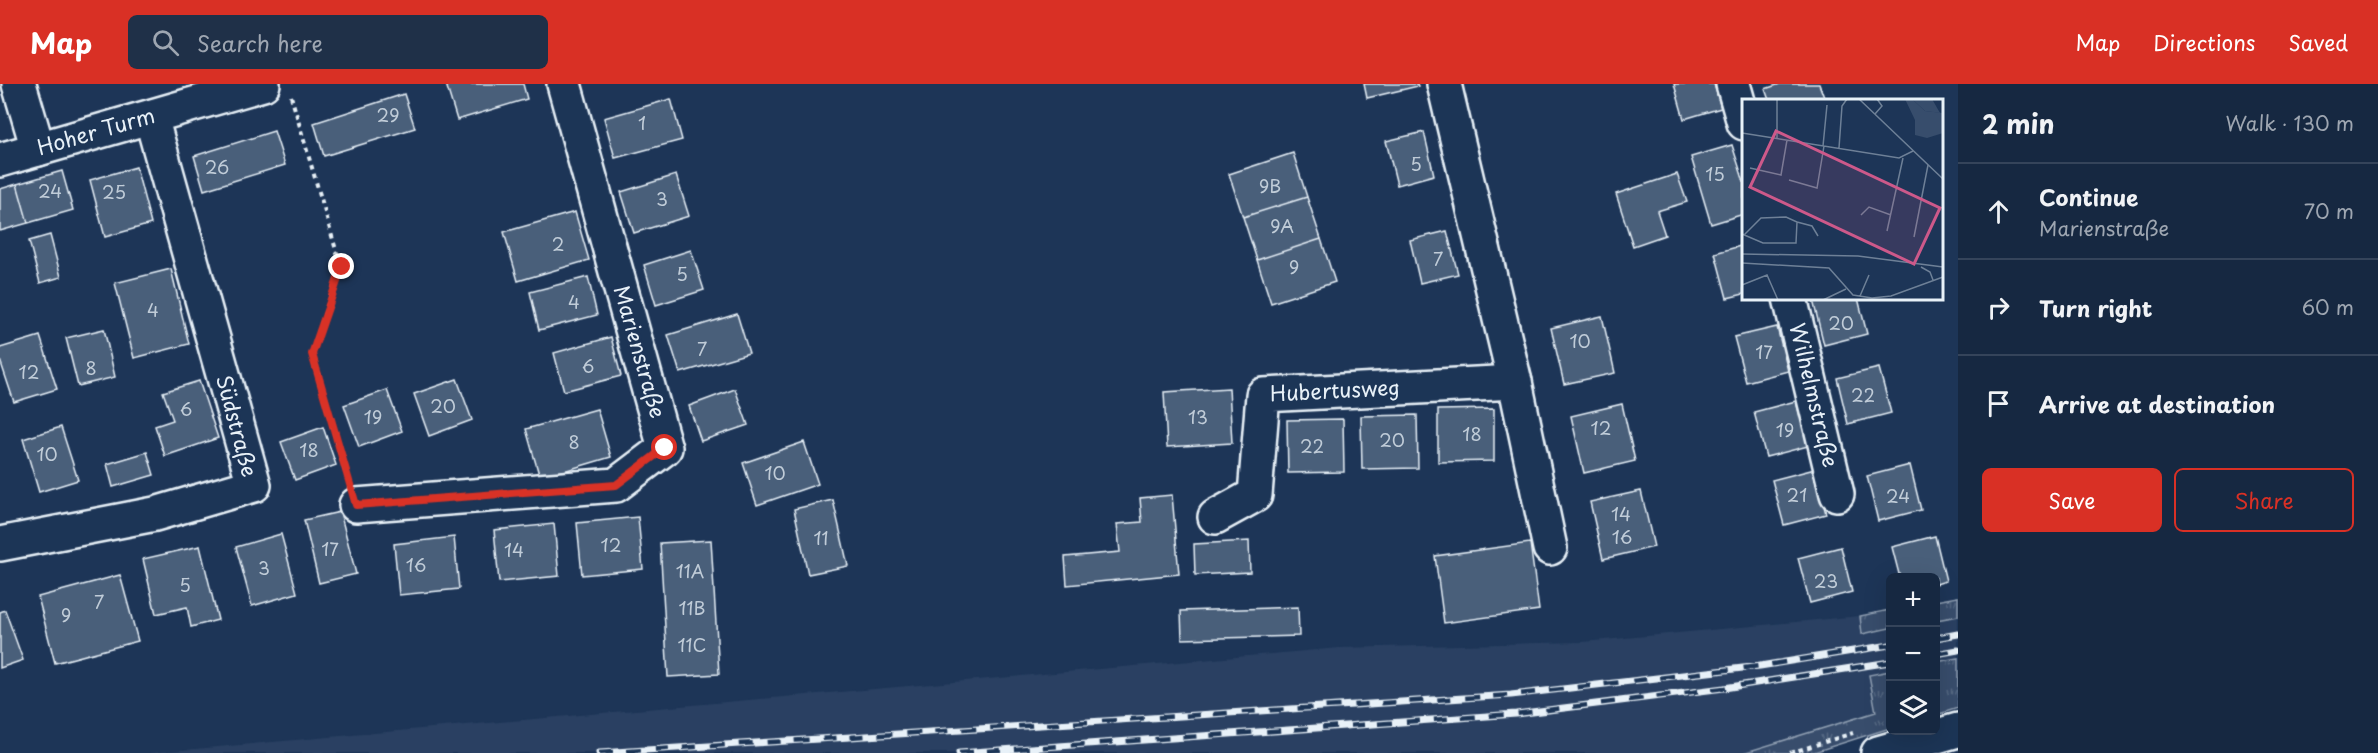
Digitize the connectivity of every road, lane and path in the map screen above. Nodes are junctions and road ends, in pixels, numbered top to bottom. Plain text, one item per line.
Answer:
1 (19, 84) edge
2 (564, 84) edge
3 (1444, 84) edge
4 (1733, 84) edge
5 (277, 90) edge
6 (151, 117) junction
7 (1742, 119) edge
8 (38, 148) junction
9 (0, 160) edge
10 (1790, 300) edge
11 (1515, 382) junction
12 (1837, 494) dead end
13 (356, 505) joint
14 (1215, 517) dead end
15 (0, 544) edge
16 (1550, 548) dead end
17 (1958, 730) edge
18 (1868, 742) edge
19 (1790, 753) edge

1 - 8 main road
2 - 13 main road, Marienstraße
3 - 11 main road
4 - 7 main road
5 - 6 main road, Hoher Turm
5 - 13 path
6 - 8 main road, Hoher Turm
6 - 15 main road, Südstraße
8 - 9 main road, Hoher Turm
10 - 12 main road, Wilhelmstraße
11 - 14 main road, Hubertusweg
11 - 16 main road
17 - 18 main road
18 - 19 path

